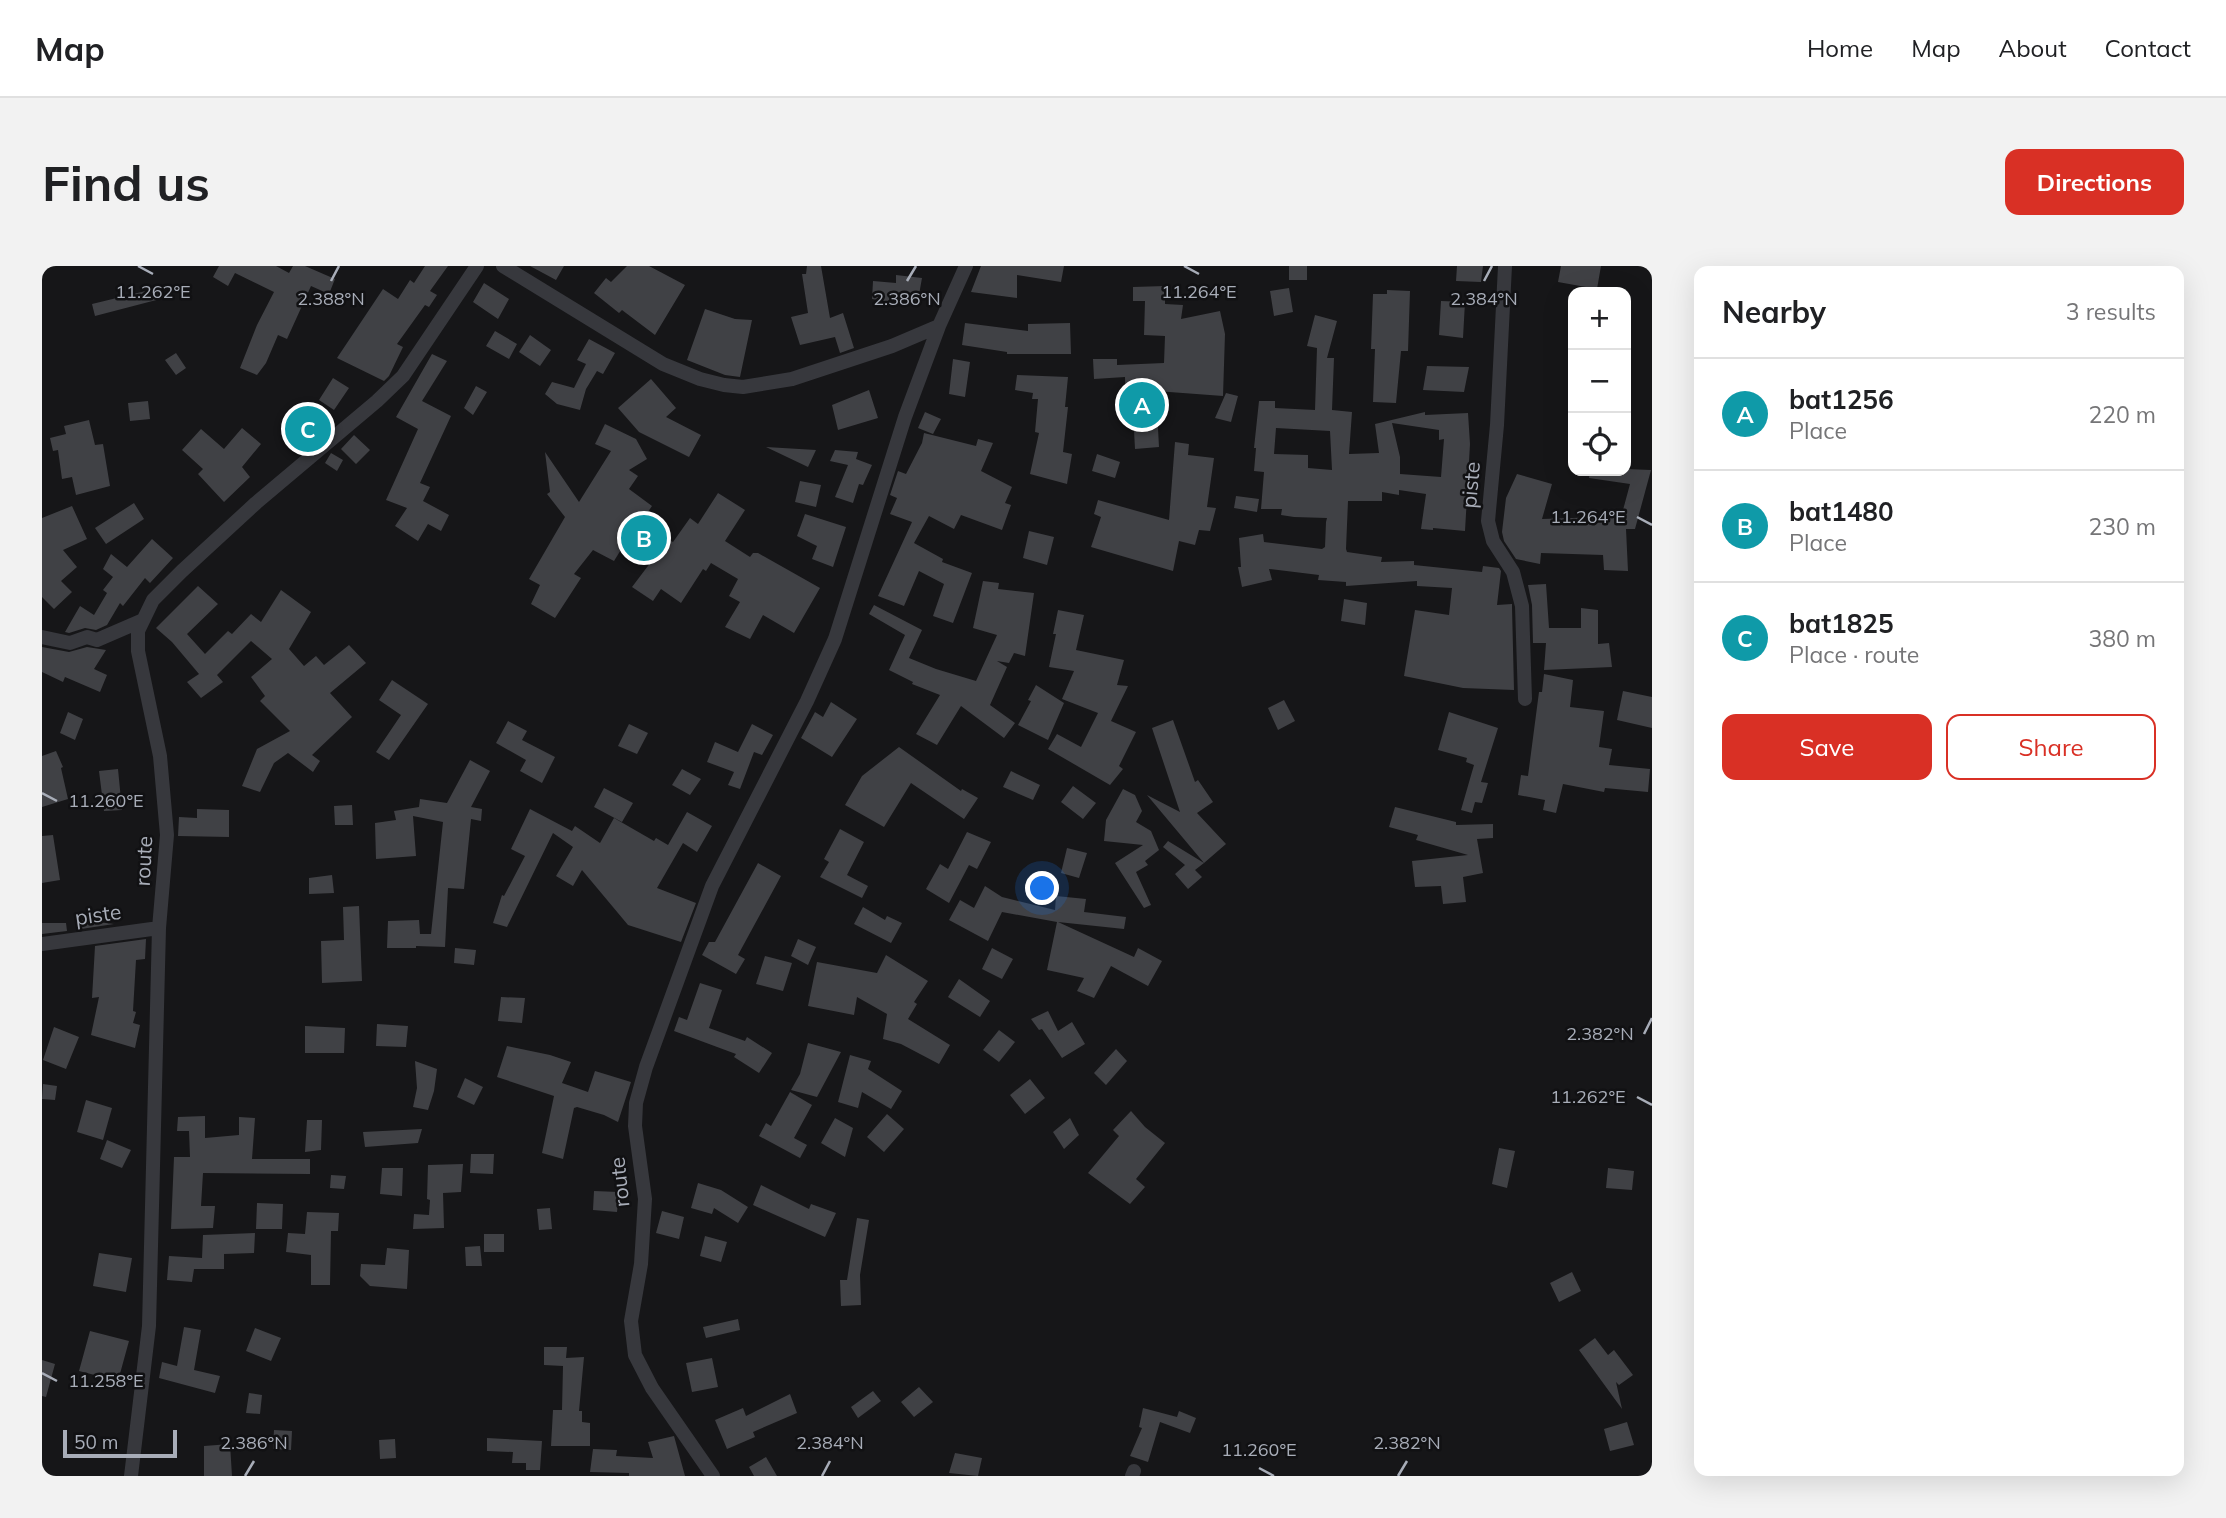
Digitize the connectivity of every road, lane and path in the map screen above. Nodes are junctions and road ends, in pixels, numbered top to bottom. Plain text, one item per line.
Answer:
1 (477, 266) edge
2 (503, 266) edge
3 (966, 266) edge
4 (1505, 266) edge
5 (939, 326) junction
6 (141, 621) junction
7 (42, 637) edge
8 (1525, 699) dead end
9 (159, 928) junction
10 (42, 944) edge
11 (131, 1476) edge
12 (713, 1476) edge

1 - 6 street
2 - 5 street
3 - 5 street, route
4 - 8 street, piste
5 - 12 street, route
6 - 7 street
6 - 9 street, route
9 - 10 street, piste
9 - 11 street, route

